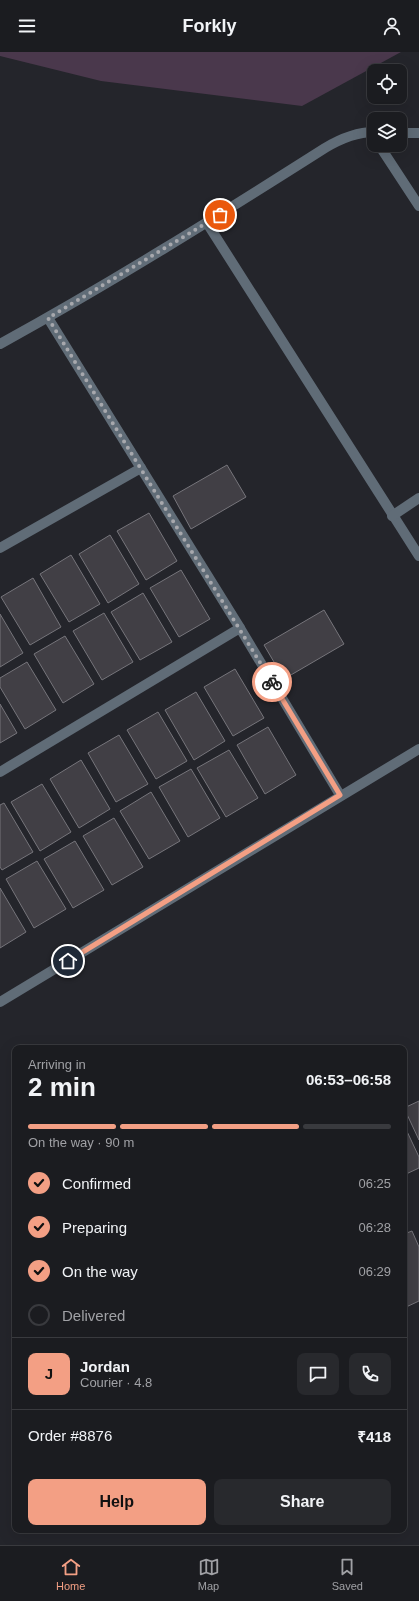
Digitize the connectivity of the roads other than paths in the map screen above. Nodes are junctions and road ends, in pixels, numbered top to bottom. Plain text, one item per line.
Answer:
1 (407, 133) edge
2 (419, 133) edge
3 (367, 135) edge
4 (384, 152) edge
5 (419, 206) edge
6 (207, 223) junction
7 (48, 318) junction
8 (0, 344) edge
9 (141, 468) junction
10 (419, 498) edge
11 (392, 516) junction
12 (0, 548) edge
13 (419, 556) edge
14 (240, 628) junction
15 (419, 749) edge
16 (0, 772) edge
17 (340, 795) junction
18 (0, 1002) edge

1 - 2 street
3 - 6 street
4 - 5 street
6 - 7 street
6 - 11 street
7 - 8 street
7 - 9 street
9 - 12 street
9 - 14 street
10 - 11 street
11 - 13 street
14 - 16 street
14 - 17 street
15 - 17 street
17 - 18 street

